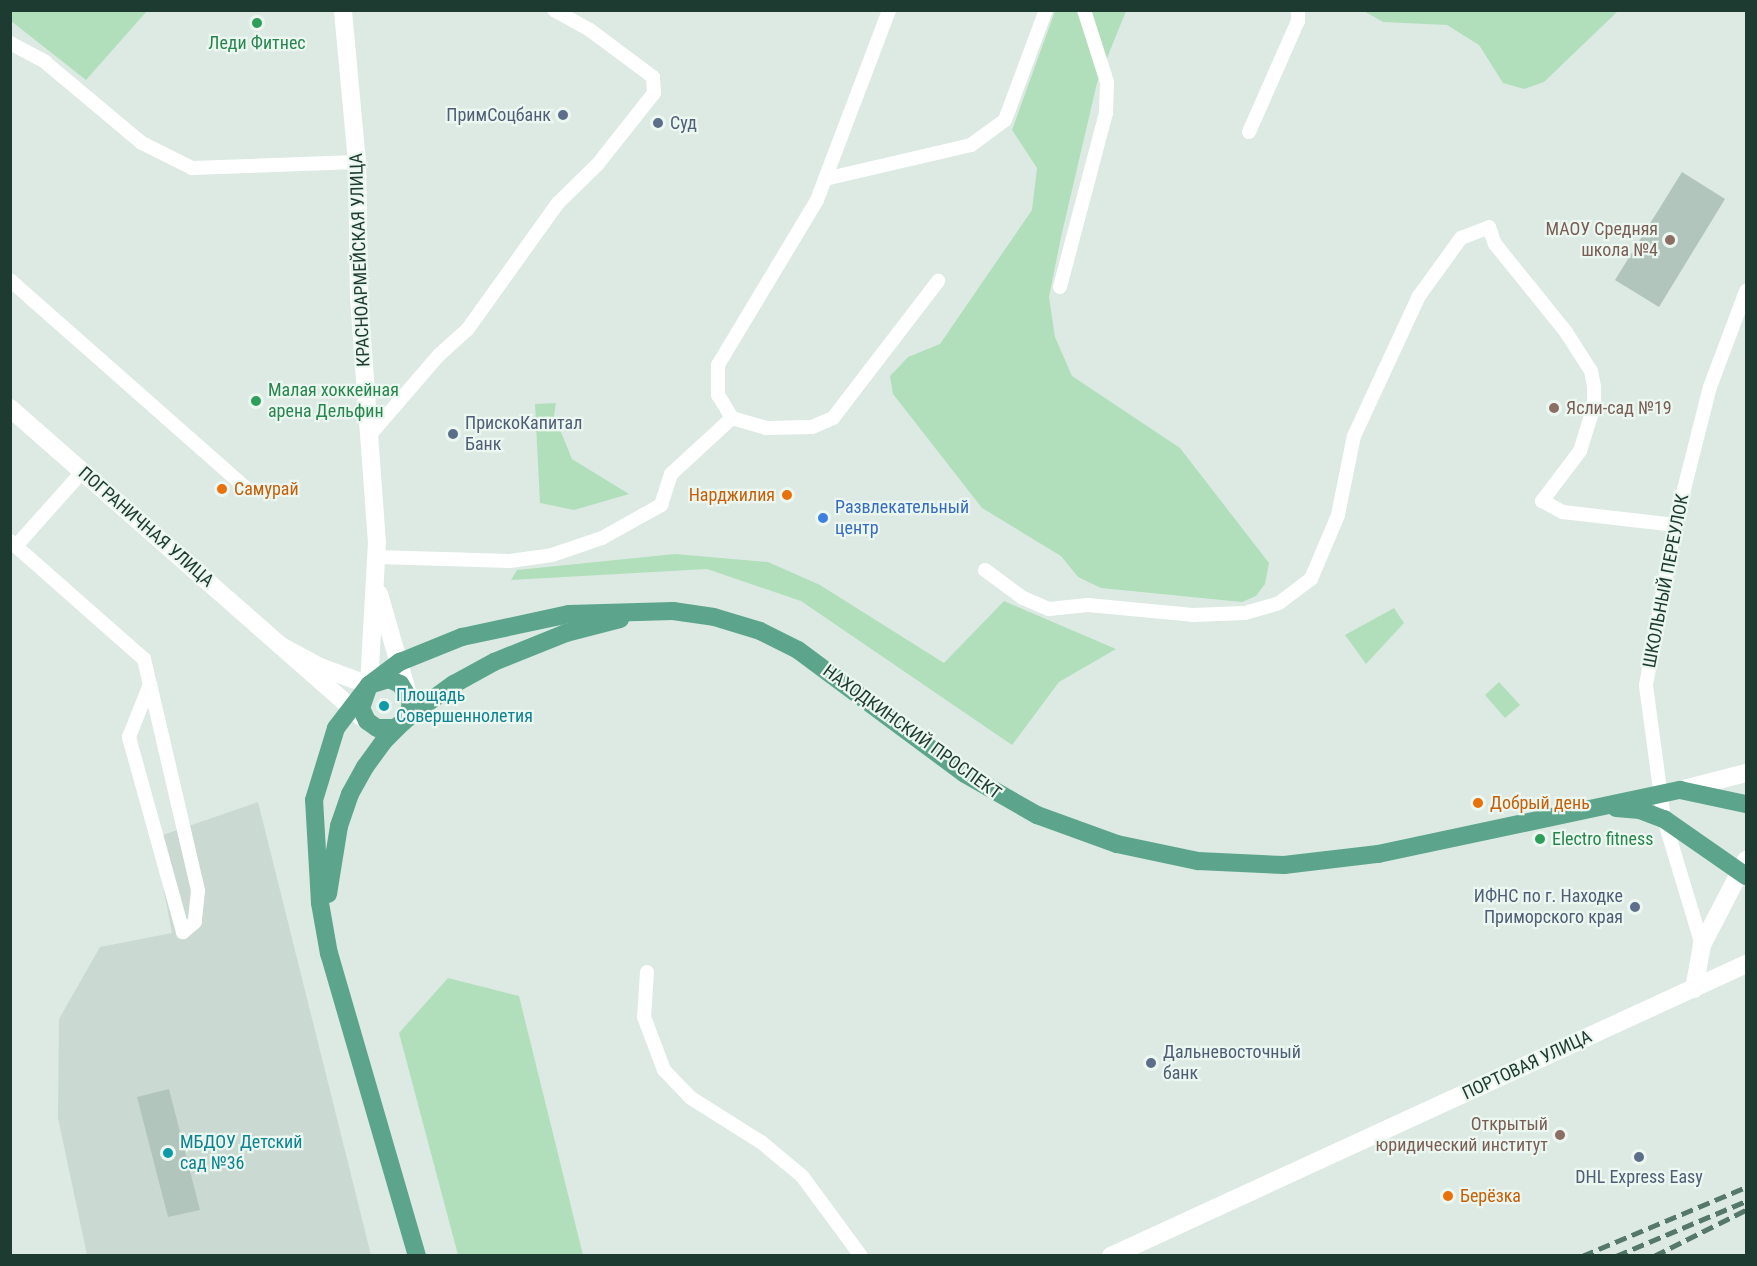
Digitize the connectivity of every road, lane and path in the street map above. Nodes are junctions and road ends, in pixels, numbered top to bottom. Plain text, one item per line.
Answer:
1 (343, 10) edge
2 (554, 10) edge
3 (889, 10) edge
4 (1047, 10) edge
5 (1084, 10) edge
6 (1298, 10) edge
7 (10, 43) edge
8 (1249, 132) dead end
9 (357, 162) junction
10 (825, 179) junction
11 (10, 280) edge
12 (938, 281) dead end
13 (1060, 287) dead end
14 (1746, 291) edge
15 (10, 408) edge
16 (732, 418) junction
17 (369, 435) junction
18 (82, 472) junction
19 (247, 489) dead end
20 (1675, 525) junction
21 (13, 543) edge
22 (377, 556) junction
23 (985, 570) dead end
24 (377, 581) junction
25 (673, 611) junction
26 (281, 646) junction
27 (400, 662) junction
28 (150, 684) junction
29 (369, 685) junction
30 (407, 690) junction
31 (350, 707) junction
32 (367, 721) junction
33 (403, 722) junction
34 (1746, 773) edge
35 (1680, 790) junction
36 (1661, 793) junction
37 (1746, 804) edge
38 (1578, 810) junction
39 (1664, 819) junction
40 (1744, 869) edge
41 (1702, 945) junction
42 (329, 954) junction
43 (1746, 954) edge
44 (1746, 964) edge
45 (647, 972) dead end
46 (1727, 973) junction
47 (1694, 989) junction
48 (417, 1256) edge
49 (861, 1256) edge
50 (1111, 1256) edge

1 - 9 main road, КРАСНОАРМЕЙСКАЯ УЛИЦА
2 - 17 street
3 - 10 street
4 - 10 street
5 - 13 street
6 - 8 street
7 - 9 street
9 - 17 main road, КРАСНОАРМЕЙСКАЯ УЛИЦА
10 - 16 street
11 - 19 street
12 - 16 street
14 - 20 street, ШКОЛЬНЫЙ ПЕРЕУЛОК
15 - 18 main road, ПОГРАНИЧНАЯ УЛИЦА
16 - 22 street
17 - 22 main road, КРАСНОАРМЕЙСКАЯ УЛИЦА
18 - 21 street
18 - 26 main road, ПОГРАНИЧНАЯ УЛИЦА
20 - 23 street
20 - 36 street, ШКОЛЬНЫЙ ПЕРЕУЛОК
21 - 28 street
22 - 24 main road, КРАСНОАРМЕЙСКАЯ УЛИЦА
24 - 27 main road, КРАСНОАРМЕЙСКАЯ УЛИЦА
24 - 29 main road, КРАСНОАРМЕЙСКАЯ УЛИЦА
25 - 27 main road
25 - 33 main road
25 - 38 main road, НАХОДКИНСКИЙ ПРОСПЕКТ
26 - 29 main road, ПОГРАНИЧНАЯ УЛИЦА
26 - 31 main road, ПОГРАНИЧНАЯ УЛИЦА
27 - 29 main road
27 - 30 main road, КРАСНОАРМЕЙСКАЯ УЛИЦА
28 - 28 street
29 - 30 main road
29 - 31 main road
29 - 32 main road
30 - 33 main road
31 - 32 main road, ПОГРАНИЧНАЯ УЛИЦА
31 - 42 main road
32 - 33 main road
33 - 42 main road
34 - 35 main road
35 - 36 main road, НАХОДКИНСКИЙ ПРОСПЕКТ
35 - 37 main road, НАХОДКИНСКИЙ ПРОСПЕКТ
36 - 38 main road, НАХОДКИНСКИЙ ПРОСПЕКТ
36 - 39 street, ШКОЛЬНЫЙ ПЕРЕУЛОК
38 - 39 main road, НАХОДКИНСКИЙ ПРОСПЕКТ
39 - 40 main road, НАХОДКИНСКИЙ ПРОСПЕКТ
39 - 41 street, ШКОЛЬНЫЙ ПЕРЕУЛОК
40 - 41 main road
41 - 47 main road
42 - 48 main road
43 - 46 main road
44 - 46 main road, ПОРТОВАЯ УЛИЦА
45 - 49 street
46 - 47 main road, ПОРТОВАЯ УЛИЦА
47 - 50 main road, ПОРТОВАЯ УЛИЦА

